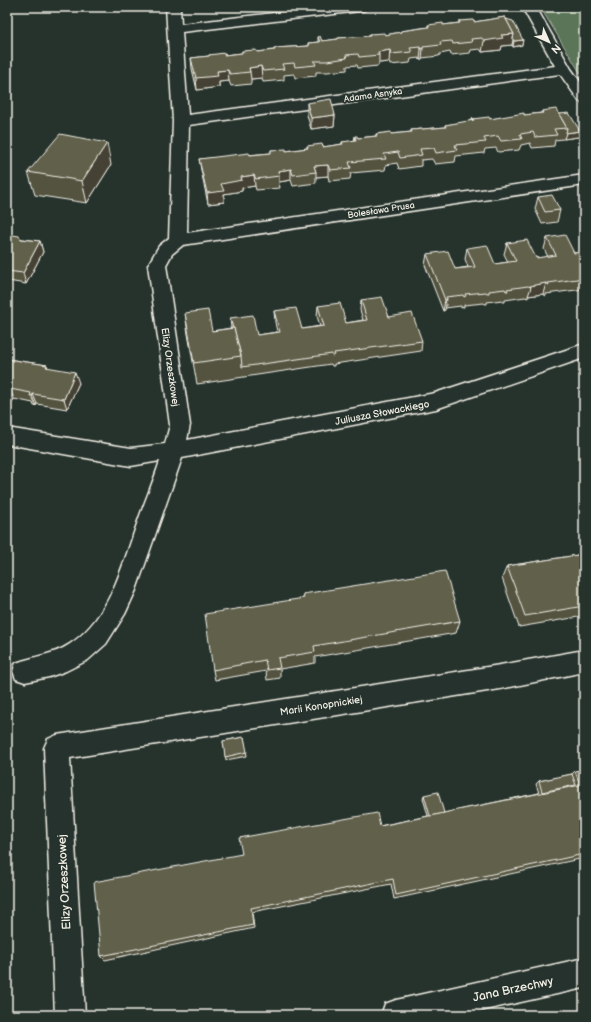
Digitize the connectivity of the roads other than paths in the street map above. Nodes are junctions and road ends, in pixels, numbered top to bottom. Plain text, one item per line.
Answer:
1 (173, 7) edge
2 (360, 7) edge
3 (529, 7) edge
4 (174, 29) junction
5 (564, 69) junction
6 (584, 98) edge
7 (181, 121) junction
8 (584, 180) edge
9 (178, 240) junction
10 (584, 351) edge
11 (7, 436) edge
12 (174, 451) junction
13 (584, 661) edge
14 (25, 671) dead end
15 (57, 748) joint
16 (584, 974) edge
17 (70, 1015) edge
18 (396, 1015) edge

1 - 4 street
2 - 4 street
3 - 5 street
4 - 7 street
5 - 6 street
5 - 7 street, Adama Asnyka
7 - 9 street
8 - 9 street, Bolesława Prusa
9 - 12 street, Elizy Orzeszkowej
10 - 12 street, Juliusza Słowackiego
11 - 12 street, Juliusza Słowackiego
12 - 14 street, Elizy Orzeszkowej
13 - 15 street, Marii Konopnickiej
15 - 17 street, Elizy Orzeszkowej
16 - 18 street, Jana Brzechwy

